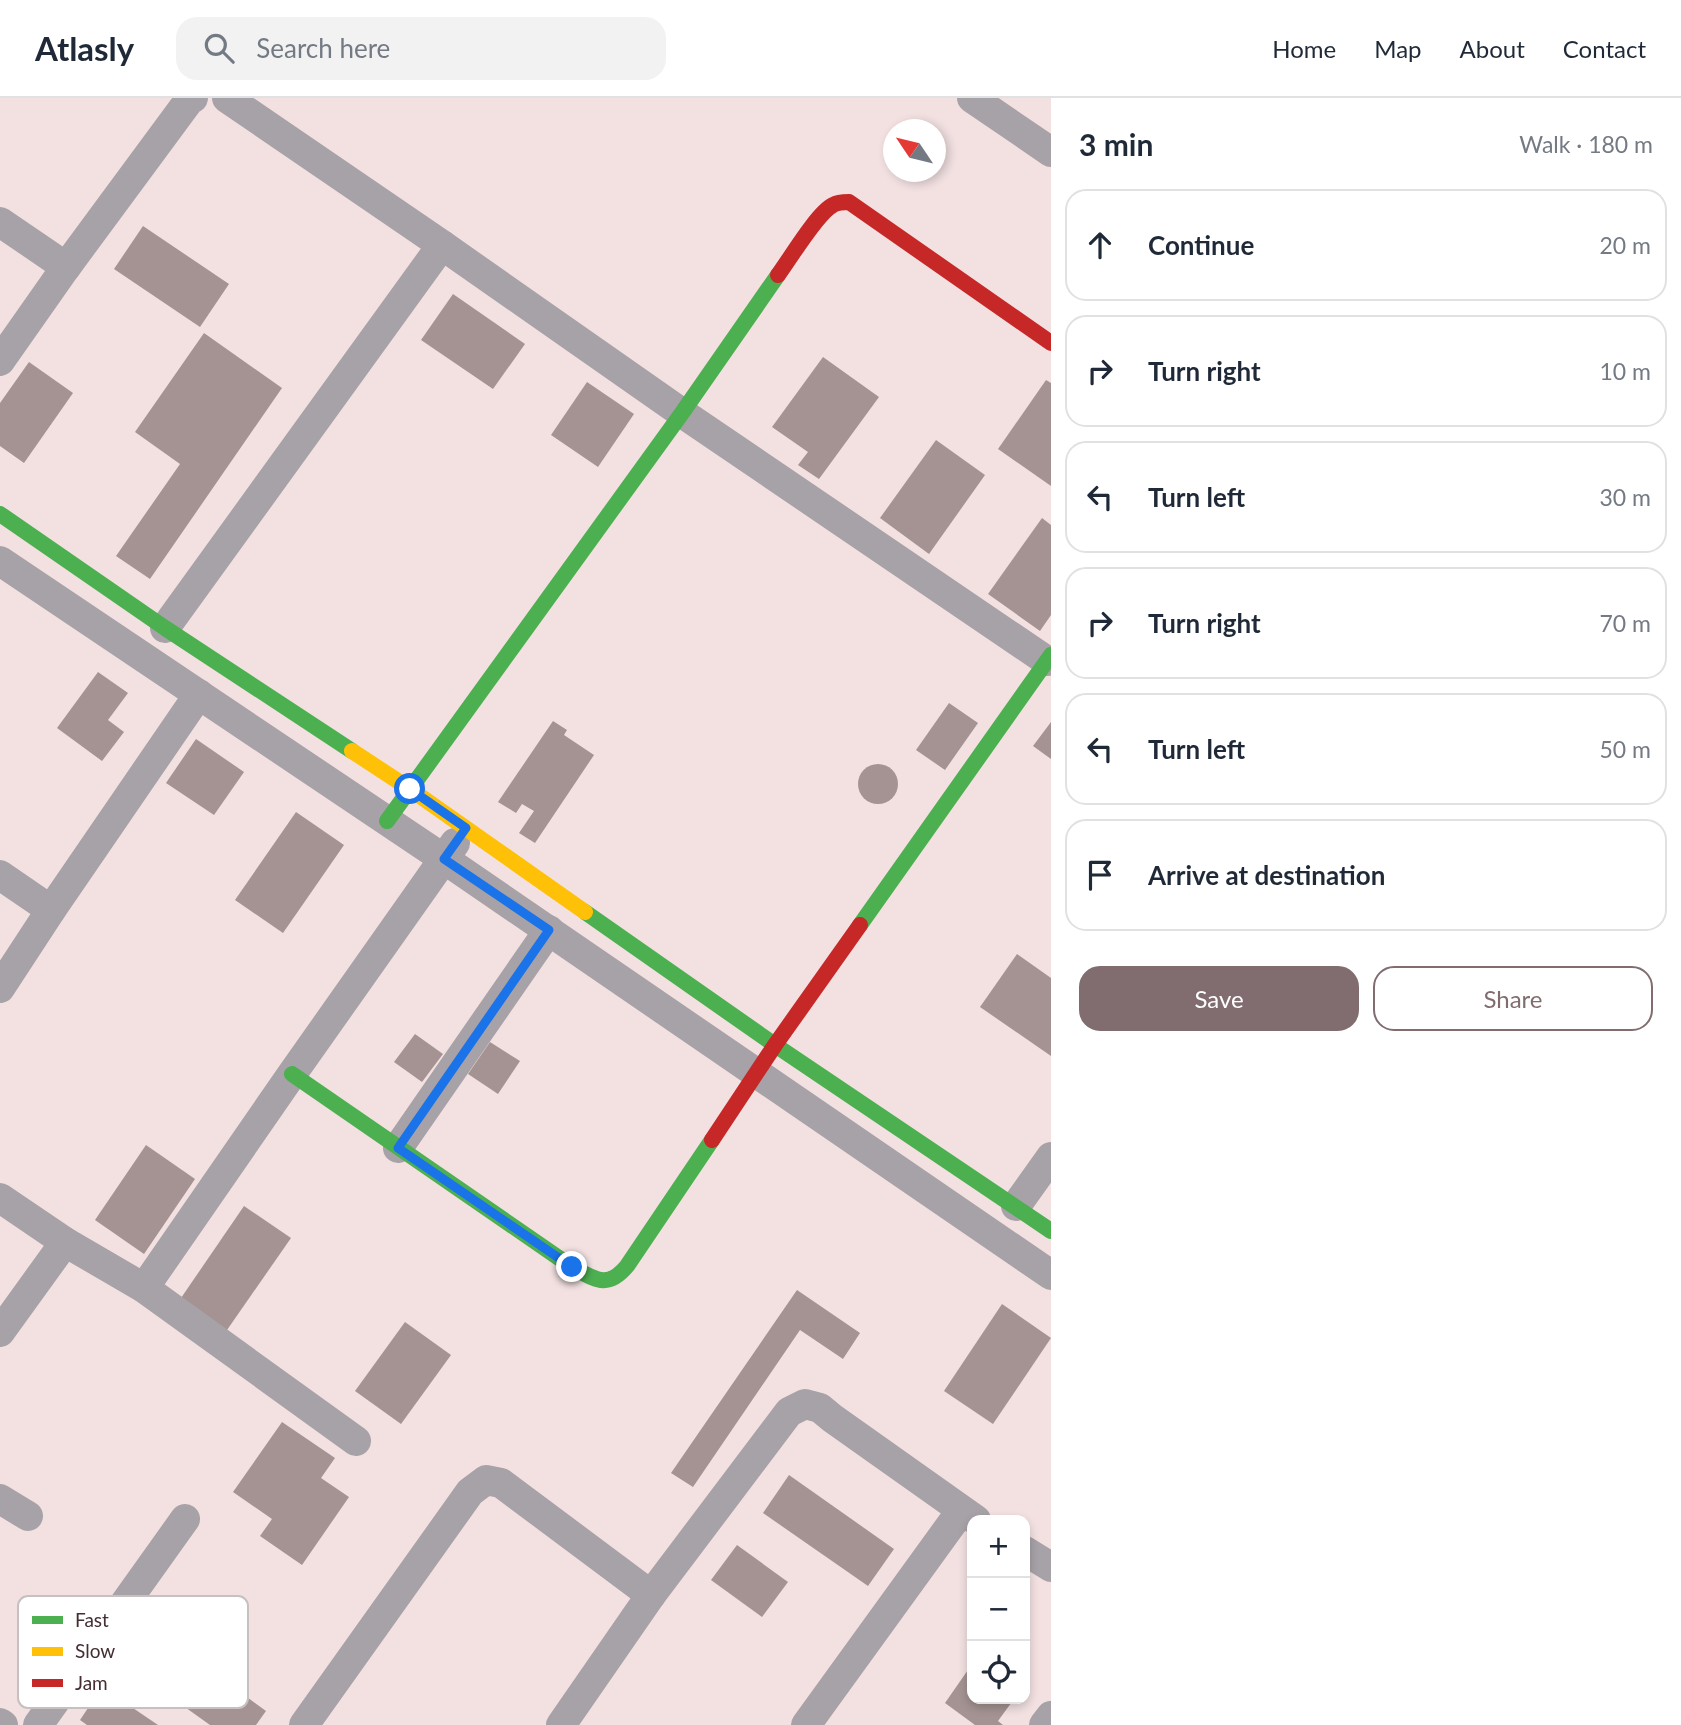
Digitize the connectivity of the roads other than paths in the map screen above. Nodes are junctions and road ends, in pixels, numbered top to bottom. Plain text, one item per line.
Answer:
1 (193, 98) edge
2 (227, 98) edge
3 (972, 98) edge
4 (1051, 152) edge
5 (0, 222) edge
6 (442, 245) junction
7 (66, 267) junction
8 (1051, 343) edge
9 (0, 361) edge
10 (682, 413) junction
11 (0, 514) edge
12 (0, 561) edge
13 (165, 628) junction
14 (1049, 658) edge
15 (199, 694) junction
16 (410, 789) junction
17 (387, 821) junction
18 (466, 828) junction
19 (444, 859) junction
20 (0, 875) edge
21 (51, 909) junction
22 (549, 930) junction
23 (0, 988) edge
24 (775, 1045) junction
25 (757, 1072) junction
26 (292, 1074) junction
27 (398, 1148) junction
28 (1051, 1157) edge
29 (0, 1198) edge
30 (1016, 1206) junction
31 (1051, 1231) edge
32 (65, 1242) junction
33 (1051, 1276) edge
34 (145, 1288) junction
35 (0, 1332) edge
36 (356, 1441) dead end
37 (0, 1499) edge
38 (967, 1515) edge
39 (28, 1516) dead end
40 (967, 1517) edge
41 (184, 1519) dead end
42 (1030, 1554) edge
43 (1051, 1567) edge
44 (651, 1595) junction
45 (129, 1596) edge
46 (50, 1708) edge
47 (1051, 1716) edge
48 (38, 1725) edge
49 (304, 1725) edge
50 (561, 1725) edge
51 (806, 1725) edge
52 (1045, 1725) edge

1 - 7 street
2 - 6 street
3 - 4 street
5 - 7 street
6 - 10 street
6 - 13 street
7 - 9 street
8 - 10 street
10 - 14 street
10 - 16 street
11 - 13 street
12 - 15 street
13 - 16 street
14 - 24 street
15 - 17 street
15 - 21 street
16 - 17 street
16 - 18 street
17 - 19 street
18 - 19 street
18 - 24 street
19 - 22 street
19 - 26 street
20 - 21 street
21 - 23 street
22 - 25 street
22 - 27 street
24 - 25 street
24 - 30 street
25 - 27 street
25 - 33 street
26 - 27 street
26 - 34 street
28 - 30 street
29 - 32 street
30 - 31 street
32 - 34 street
32 - 35 street
34 - 36 street
37 - 39 street
38 - 44 street
40 - 51 street
41 - 45 street
42 - 43 street
44 - 49 street
44 - 50 street
46 - 48 street
47 - 52 street

